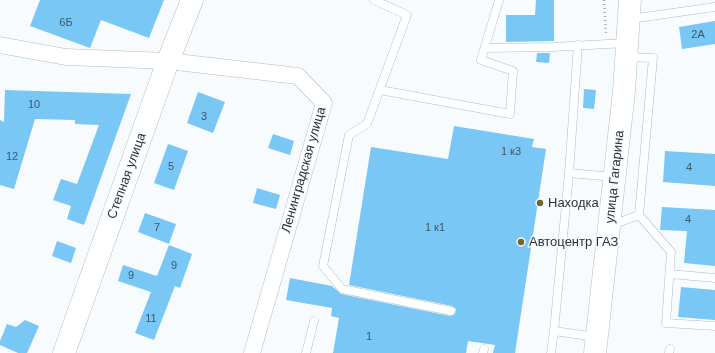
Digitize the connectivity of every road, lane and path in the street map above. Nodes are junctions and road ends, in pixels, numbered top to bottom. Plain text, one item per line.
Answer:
1 (192, 0) edge
2 (374, 0) edge
3 (499, 0) edge
4 (715, 7) edge
5 (630, 10) edge
6 (0, 45) edge
7 (578, 45) junction
8 (484, 48) junction
9 (627, 50) junction
10 (168, 62) junction
11 (380, 90) junction
12 (569, 173) junction
13 (615, 177) junction
14 (638, 215) junction
15 (609, 226) junction
16 (670, 274) junction
17 (715, 278) edge
18 (451, 311) dead end
19 (314, 321) dead end
20 (715, 326) edge
21 (554, 331) junction
22 (596, 345) edge
23 (64, 353) edge
24 (252, 353) edge
25 (306, 353) edge
26 (551, 353) edge

1 - 10 street, Степная улица
2 - 11 lane
3 - 8 lane
4 - 5 lane
5 - 9 street, улица Гагарина
6 - 10 street
7 - 8 lane
7 - 9 lane
7 - 12 lane
8 - 11 lane
9 - 13 street, улица Гагарина
9 - 14 lane
10 - 23 street, Степная улица
10 - 24 street, Ленинградская улица
11 - 18 lane
12 - 13 lane
12 - 21 lane
13 - 15 street, улица Гагарина
14 - 15 lane
14 - 16 lane
15 - 22 street, улица Гагарина
16 - 17 lane
16 - 20 lane
19 - 25 lane
21 - 22 lane
21 - 26 lane

